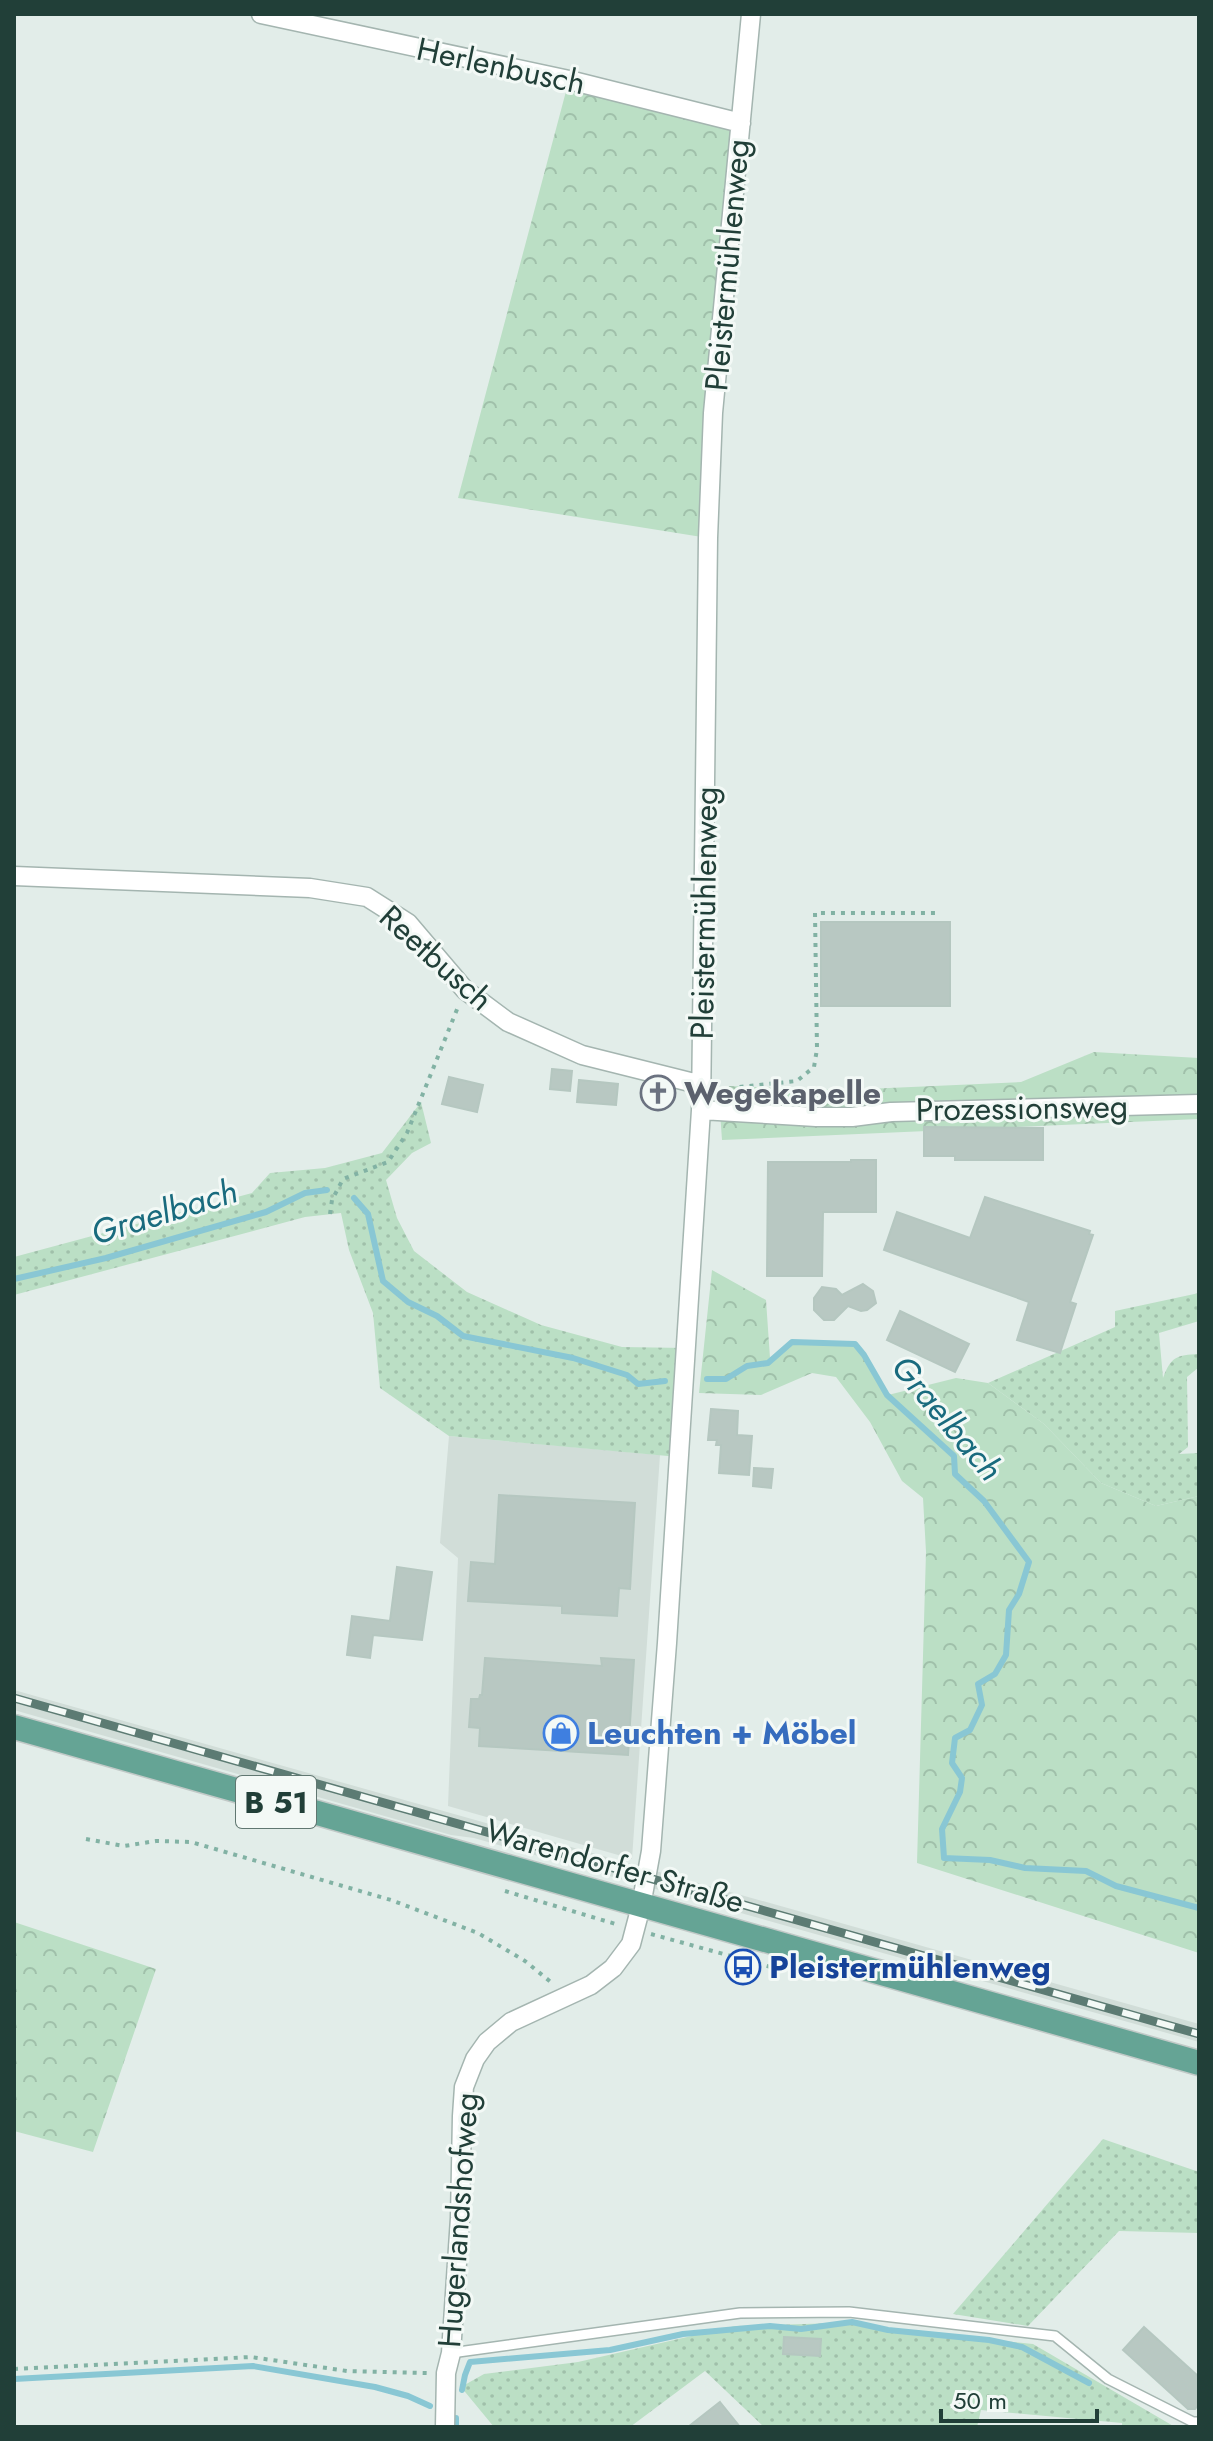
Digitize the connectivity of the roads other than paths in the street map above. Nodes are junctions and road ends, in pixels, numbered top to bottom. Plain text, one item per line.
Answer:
1 (261, 14) edge
2 (751, 14) edge
3 (741, 123) junction
4 (14, 876) edge
5 (702, 1085) junction
6 (1199, 1104) edge
7 (711, 1111) junction
8 (14, 1727) edge
9 (641, 1906) junction
10 (1199, 2063) edge
11 (451, 2353) junction
12 (1199, 2422) edge
13 (445, 2427) edge

1 - 3 street, Herlenbusch
2 - 3 street, Pleistermühlenweg
3 - 5 street, Pleistermühlenweg
4 - 5 street, Reetbusch
5 - 7 street, Pleistermühlenweg
6 - 7 street, Prozessionsweg
7 - 9 street, Pleistermühlenweg
8 - 9 main road, Warendorfer Straße / B 51
9 - 10 main road, Warendorfer Straße / B 51
9 - 11 street, Hugerlandshofweg
11 - 12 lane
11 - 13 street, Hugerlandshofweg

